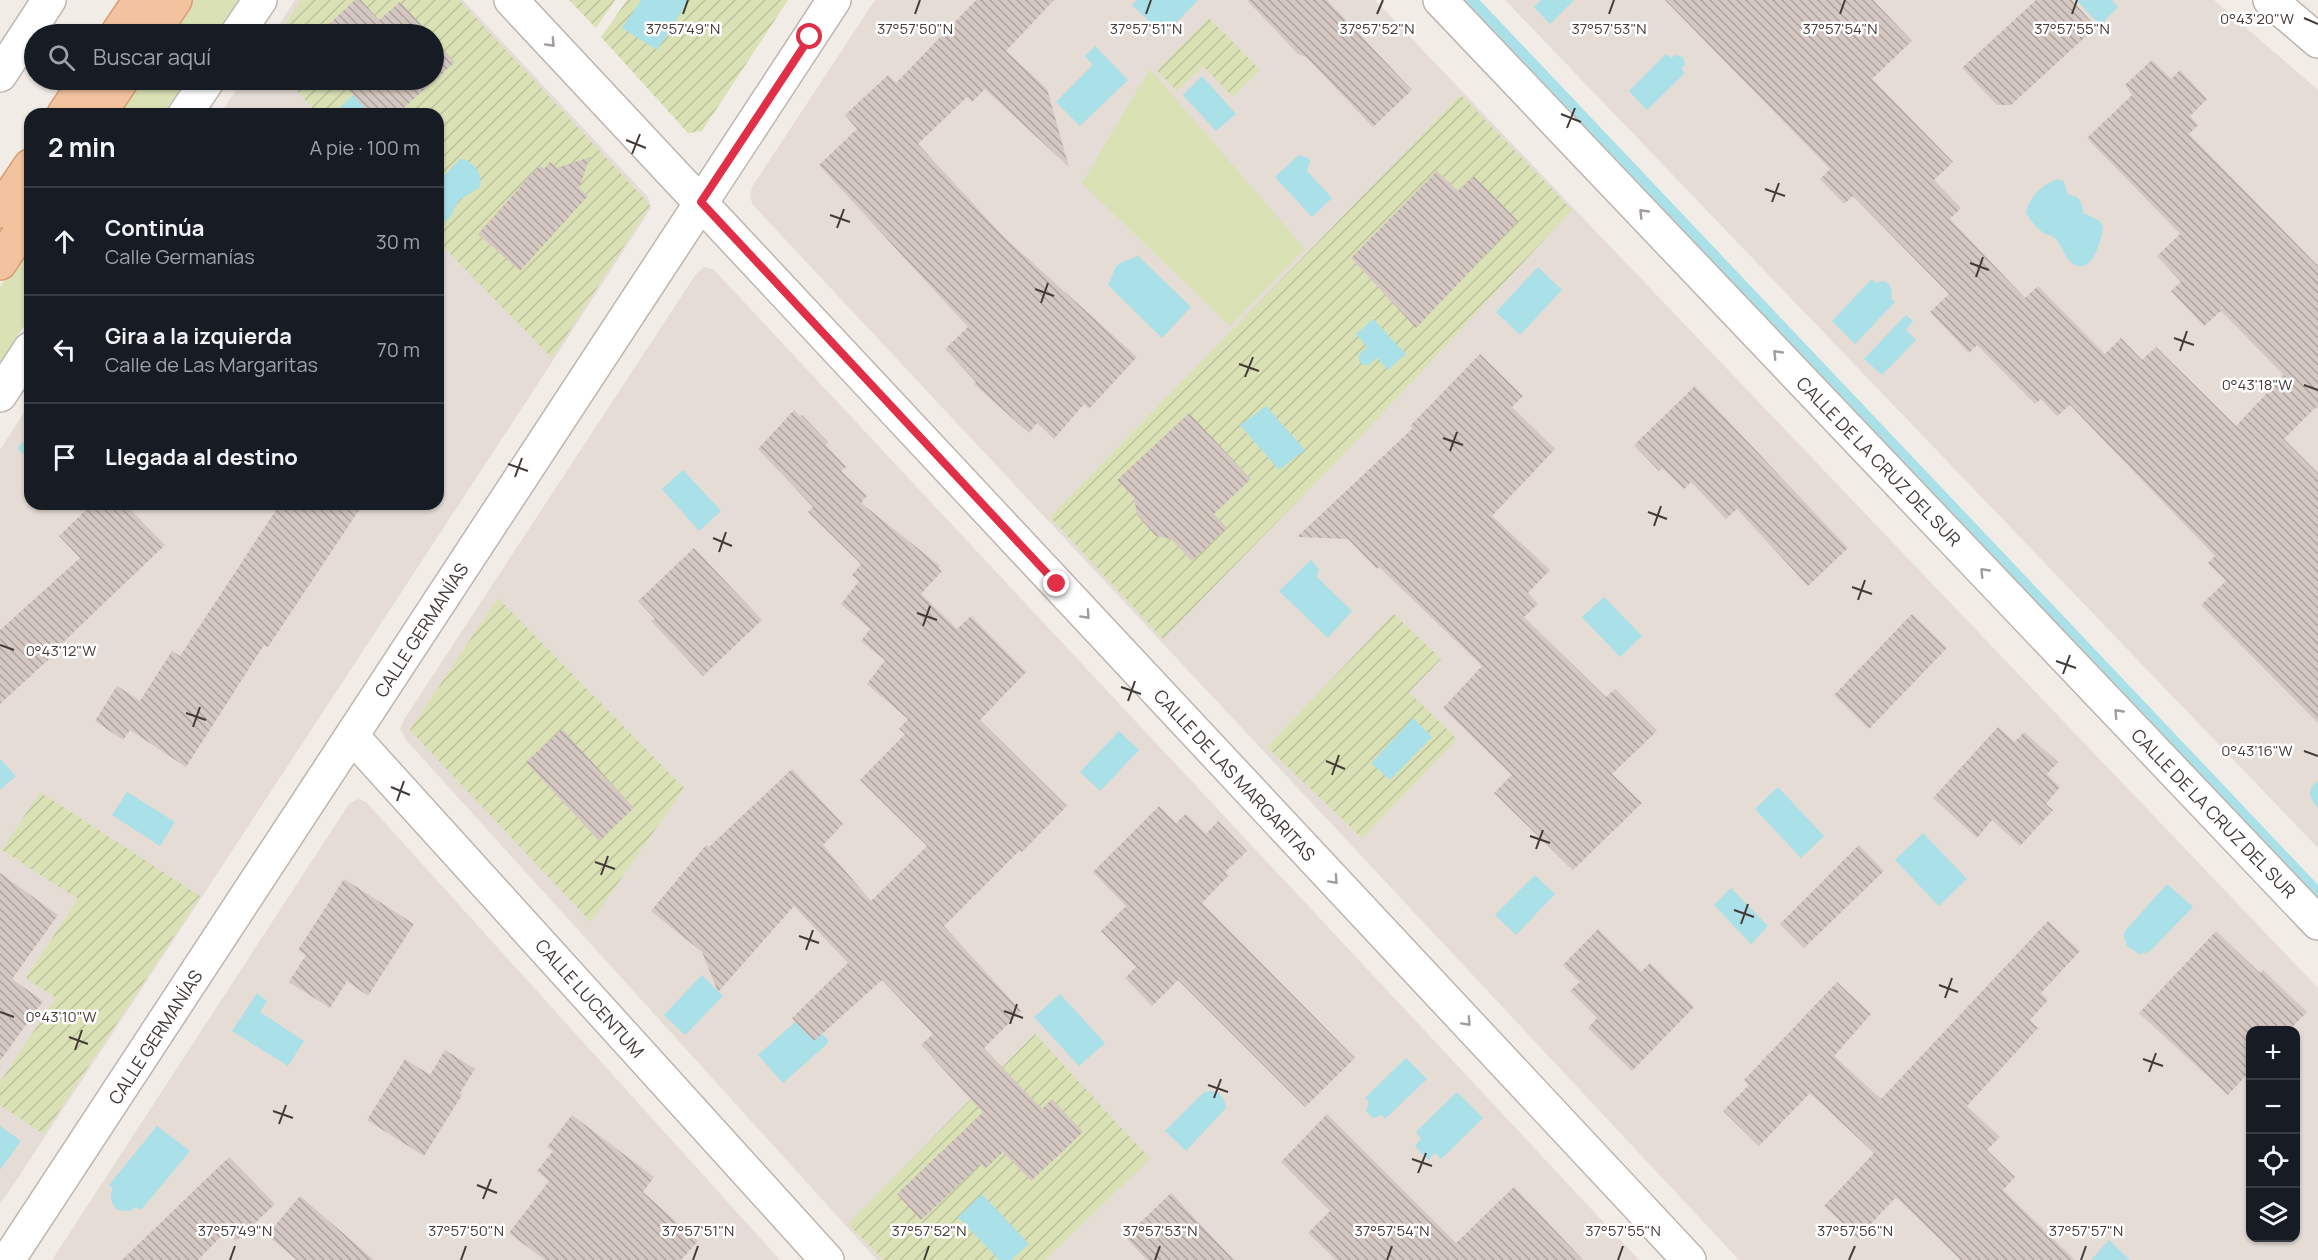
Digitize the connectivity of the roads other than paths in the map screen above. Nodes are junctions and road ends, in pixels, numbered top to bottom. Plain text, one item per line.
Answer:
1 (50, 0) edge
2 (140, 0) edge
3 (175, 0) edge
4 (260, 0) edge
5 (511, 0) edge
6 (834, 0) edge
7 (1440, 0) edge
8 (2271, 0) edge
9 (34, 24) edge
10 (124, 24) edge
11 (159, 24) edge
12 (244, 24) edge
13 (24, 39) edge
14 (2318, 41) edge
15 (0, 75) edge
16 (80, 90) edge
17 (115, 90) edge
18 (201, 90) edge
19 (68, 108) edge
20 (103, 108) edge
21 (189, 108) edge
22 (24, 175) edge
23 (701, 202) junction
24 (0, 211) edge
25 (24, 227) edge
26 (0, 262) edge
27 (24, 358) edge
28 (0, 395) edge
29 (352, 736) junction
30 (2318, 922) edge
31 (8, 1260) edge
32 (827, 1260) edge
33 (1689, 1260) edge

1 - 9 street
2 - 10 main road
3 - 11 main road
4 - 12 street
5 -> 23 street, CALLE DE LAS MARGARITAS
6 - 23 street, CALLE GERMANÍAS
30 -> 7 street, CALLE DE LA CRUZ DEL SUR
8 - 14 street
13 - 15 street
16 - 19 main road
17 - 20 main road
18 - 21 street
22 - 24 main road
23 - 29 street, CALLE GERMANÍAS
23 -> 33 street, CALLE DE LAS MARGARITAS
25 - 26 main road
27 - 28 street
29 - 31 street, CALLE GERMANÍAS
29 - 32 street, CALLE LUCENTUM

